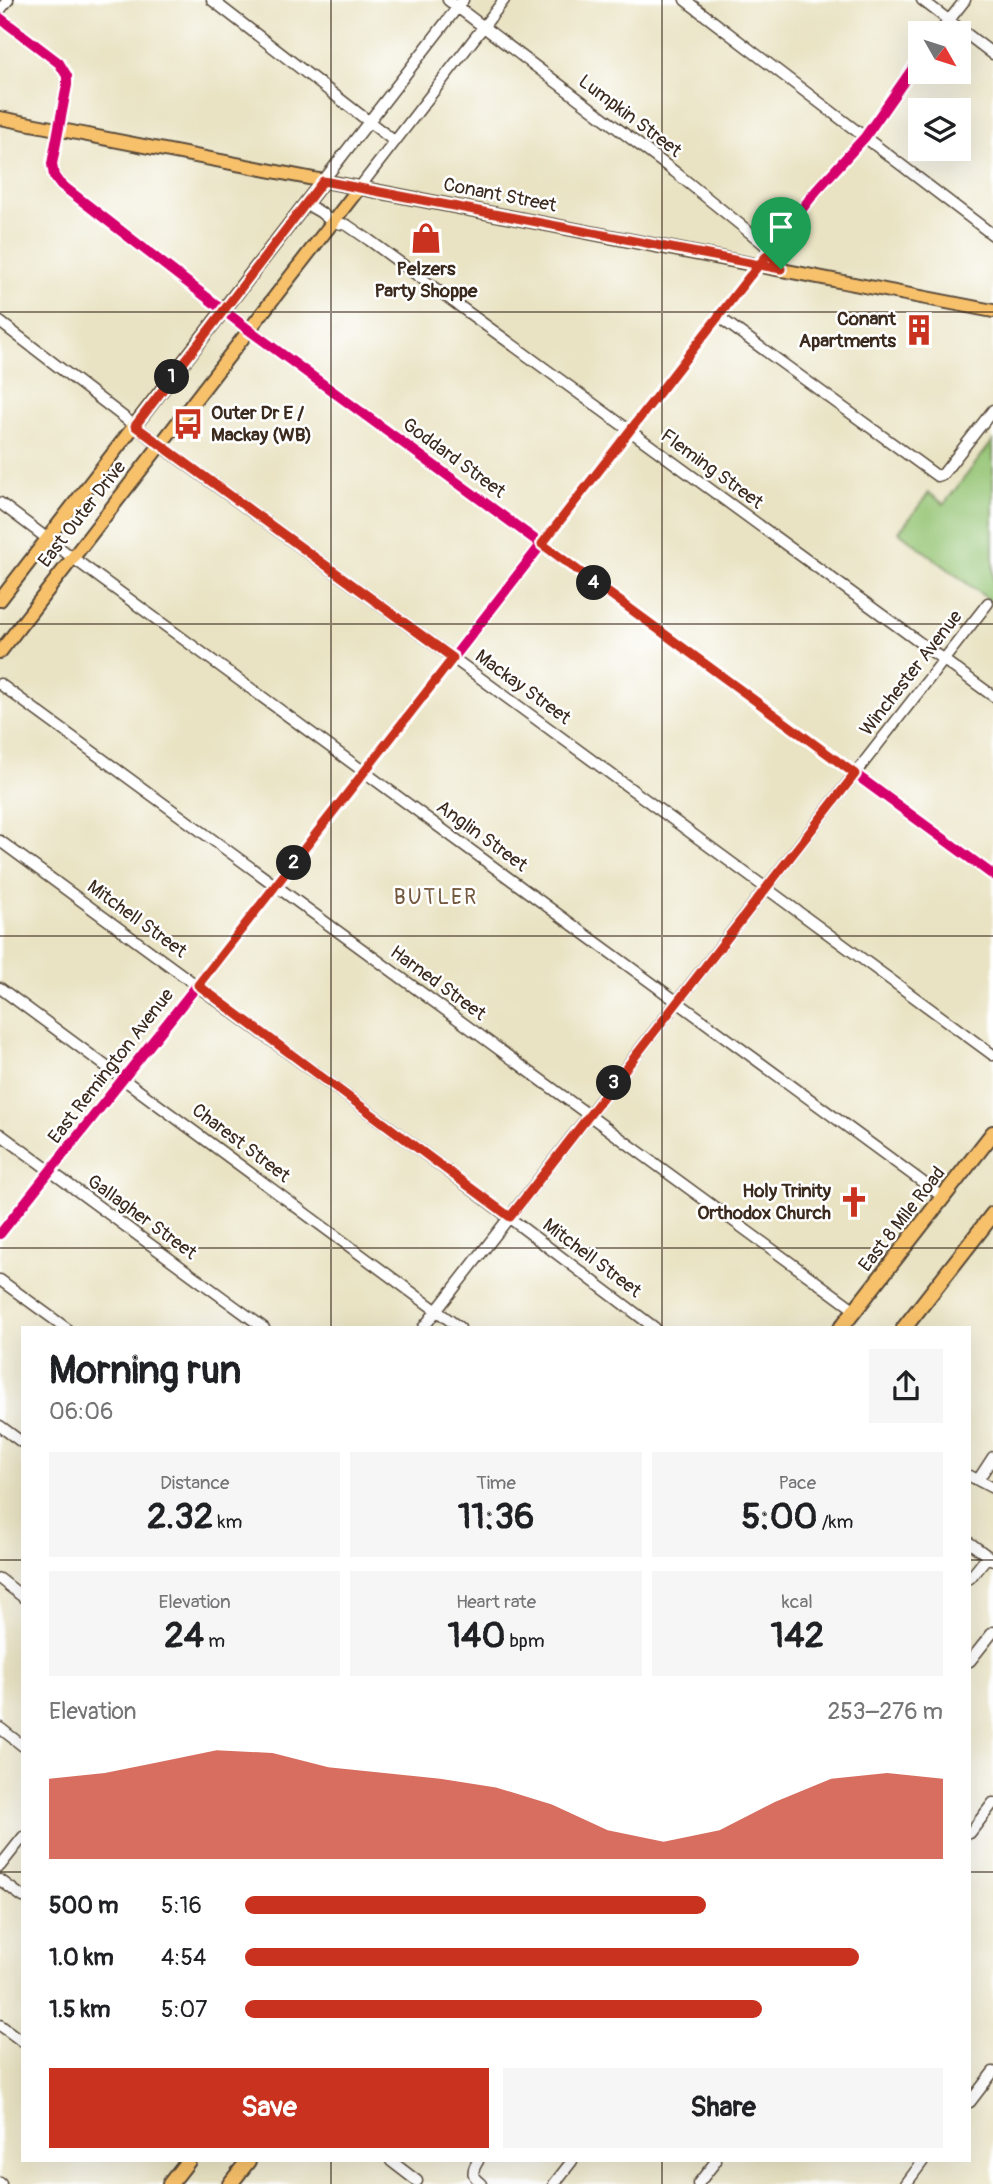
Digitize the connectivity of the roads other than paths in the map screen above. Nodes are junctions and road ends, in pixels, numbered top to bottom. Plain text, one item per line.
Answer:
1 (8, 0) edge
2 (212, 0) edge
3 (448, 0) edge
4 (504, 0) edge
5 (685, 0) edge
6 (922, 0) edge
7 (965, 0) edge
8 (460, 4) edge
9 (0, 10) edge
10 (0, 18) edge
11 (949, 21) joint
12 (483, 27) junction
13 (971, 38) edge
14 (993, 54) edge
15 (908, 75) edge
16 (0, 118) edge
17 (369, 122) junction
18 (59, 129) junction
19 (865, 137) junction
20 (394, 141) junction
21 (323, 181) junction
22 (359, 188) junction
23 (306, 204) junction
24 (332, 222) junction
25 (993, 234) edge
26 (769, 253) junction
27 (759, 265) junction
28 (781, 269) junction
29 (223, 311) junction
30 (993, 311) edge
31 (719, 317) junction
32 (0, 322) edge
33 (249, 330) junction
34 (993, 410) edge
35 (135, 426) junction
36 (630, 431) junction
37 (160, 445) junction
38 (0, 503) edge
39 (47, 539) junction
40 (542, 544) junction
41 (73, 558) junction
42 (0, 600) edge
43 (988, 603) dead end
44 (0, 652) edge
45 (453, 658) junction
46 (943, 660) junction
47 (0, 684) edge
48 (993, 696) edge
49 (365, 772) junction
50 (855, 774) junction
51 (0, 841) edge
52 (993, 875) edge
53 (276, 886) junction
54 (766, 887) junction
55 (198, 985) junction
56 (0, 988) edge
57 (678, 1001) junction
58 (993, 1055) edge
59 (124, 1079) junction
60 (589, 1115) junction
61 (993, 1133) edge
62 (0, 1134) edge
63 (50, 1171) junction
64 (943, 1197) junction
65 (993, 1214) edge
66 (510, 1217) junction
67 (0, 1234) edge
68 (0, 1280) edge
69 (855, 1310) junction
70 (437, 1311) junction
71 (63, 1326) edge
72 (261, 1326) edge
73 (424, 1326) edge
74 (457, 1326) edge
75 (652, 1326) edge
76 (843, 1326) edge
77 (906, 1326) edge
78 (0, 1426) edge
79 (21, 1442) edge
80 (993, 1457) edge
81 (974, 1478) edge
82 (993, 1488) edge
83 (971, 1544) edge
84 (991, 1558) edge
85 (971, 1577) edge
86 (0, 1580) edge
87 (21, 1596) edge
88 (993, 1632) edge
89 (971, 1660) edge
90 (0, 1728) edge
91 (21, 1744) edge
92 (993, 1802) edge
93 (971, 1832) edge
94 (21, 1840) edge
95 (0, 1866) edge
96 (0, 1880) edge
97 (21, 1896) edge
98 (0, 2025) edge
99 (21, 2041) edge
100 (993, 2072) edge
101 (971, 2101) edge
102 (247, 2162) edge
103 (392, 2162) edge
104 (478, 2162) edge
105 (571, 2162) edge
106 (715, 2162) edge
107 (922, 2162) edge
108 (183, 2163) edge
109 (417, 2181) dead end
110 (170, 2184) edge
111 (230, 2184) edge
112 (482, 2184) edge
113 (554, 2184) edge
114 (698, 2184) edge
115 (906, 2184) edge

1 - 9 street
2 - 17 street
3 - 8 street, Lumpkin Street
4 - 12 street, East Outer Drive
5 - 19 street
6 - 11 street
7 - 11 street
8 - 12 street, Lumpkin Street
8 - 17 street, East Outer Drive
10 - 18 street, Goddard Street
12 - 20 street, East Outer Drive
12 - 26 street, Lumpkin Street
13 - 14 street
15 - 19 street, East Remington Avenue
16 - 18 main road, Conant Street
17 - 20 street
17 - 21 street, East Outer Drive
18 - 21 main road, Conant Street
18 - 29 street, Goddard Street
19 - 25 street
19 - 26 street, East Remington Avenue
20 - 22 street, East Outer Drive
21 - 22 main road, Conant Street
21 - 23 main road, East Outer Drive
22 - 24 main road, East Outer Drive
22 - 27 main road, Conant Street
23 - 24 street, Fleming Street
23 - 29 main road, East Outer Drive
24 - 33 main road, East Outer Drive
24 - 36 street, Fleming Street
26 - 27 street, East Remington Avenue
26 - 28 street, Lumpkin Street
27 - 28 main road, Conant Street
27 - 31 street, East Remington Avenue
28 - 30 main road, Conant Street
29 - 33 street, Goddard Street
29 - 35 main road, East Outer Drive
31 - 34 street
31 - 36 street, East Remington Avenue
32 - 35 street, Mackay Street
33 - 37 main road, East Outer Drive
33 - 40 street, Goddard Street
35 - 37 street, Mackay Street
35 - 39 main road, East Outer Drive
36 - 40 street, East Remington Avenue
36 - 46 street, Fleming Street
37 - 41 main road, East Outer Drive
37 - 45 street, Mackay Street
38 - 39 street, Anglin Street
39 - 41 street, Anglin Street
39 - 42 main road, East Outer Drive
40 - 45 street, East Remington Avenue
40 - 50 street, Goddard Street
41 - 44 main road, East Outer Drive
41 - 49 street, Anglin Street
43 - 46 street, Winchester Avenue
45 - 49 street, East Remington Avenue
45 - 54 street, Mackay Street
46 - 48 street, Fleming Street
46 - 50 street, Winchester Avenue
47 - 53 street, Harned Street
49 - 53 street, East Remington Avenue
49 - 57 street, Anglin Street
50 - 52 street, Goddard Street
50 - 54 street, Winchester Avenue
51 - 55 street, Mitchell Street
53 - 55 street, East Remington Avenue
53 - 60 street, Harned Street
54 - 57 street, Winchester Avenue
54 - 58 street, Mackay Street
55 - 59 street, East Remington Avenue
55 - 66 street, Mitchell Street
56 - 59 street, Charest Street
57 - 60 street, Winchester Avenue
57 - 64 street, Anglin Street
59 - 63 street, East Remington Avenue
59 - 70 street, Charest Street
60 - 66 street, Winchester Avenue
60 - 69 street, Harned Street
61 - 64 highway, East 8 Mile Road
62 - 63 street, Gallagher Street
63 - 67 street, East Remington Avenue
63 - 72 street, Gallagher Street
64 - 69 highway, East 8 Mile Road
65 - 77 highway
66 - 70 street, Winchester Avenue
66 - 75 street, Mitchell Street
68 - 71 street
69 - 76 highway, East 8 Mile Road
70 - 73 street, Winchester Avenue
70 - 74 street, Charest Street
78 - 79 street
80 - 81 street
81 - 82 street
83 - 84 street
84 - 85 street
86 - 87 street
88 - 89 street
90 - 91 street
92 - 93 street
94 - 95 street
96 - 97 street
98 - 99 street
100 - 101 street
102 - 111 highway
103 - 109 street
104 - 112 street
105 - 113 street
106 - 114 street
107 - 115 street
108 - 110 highway

